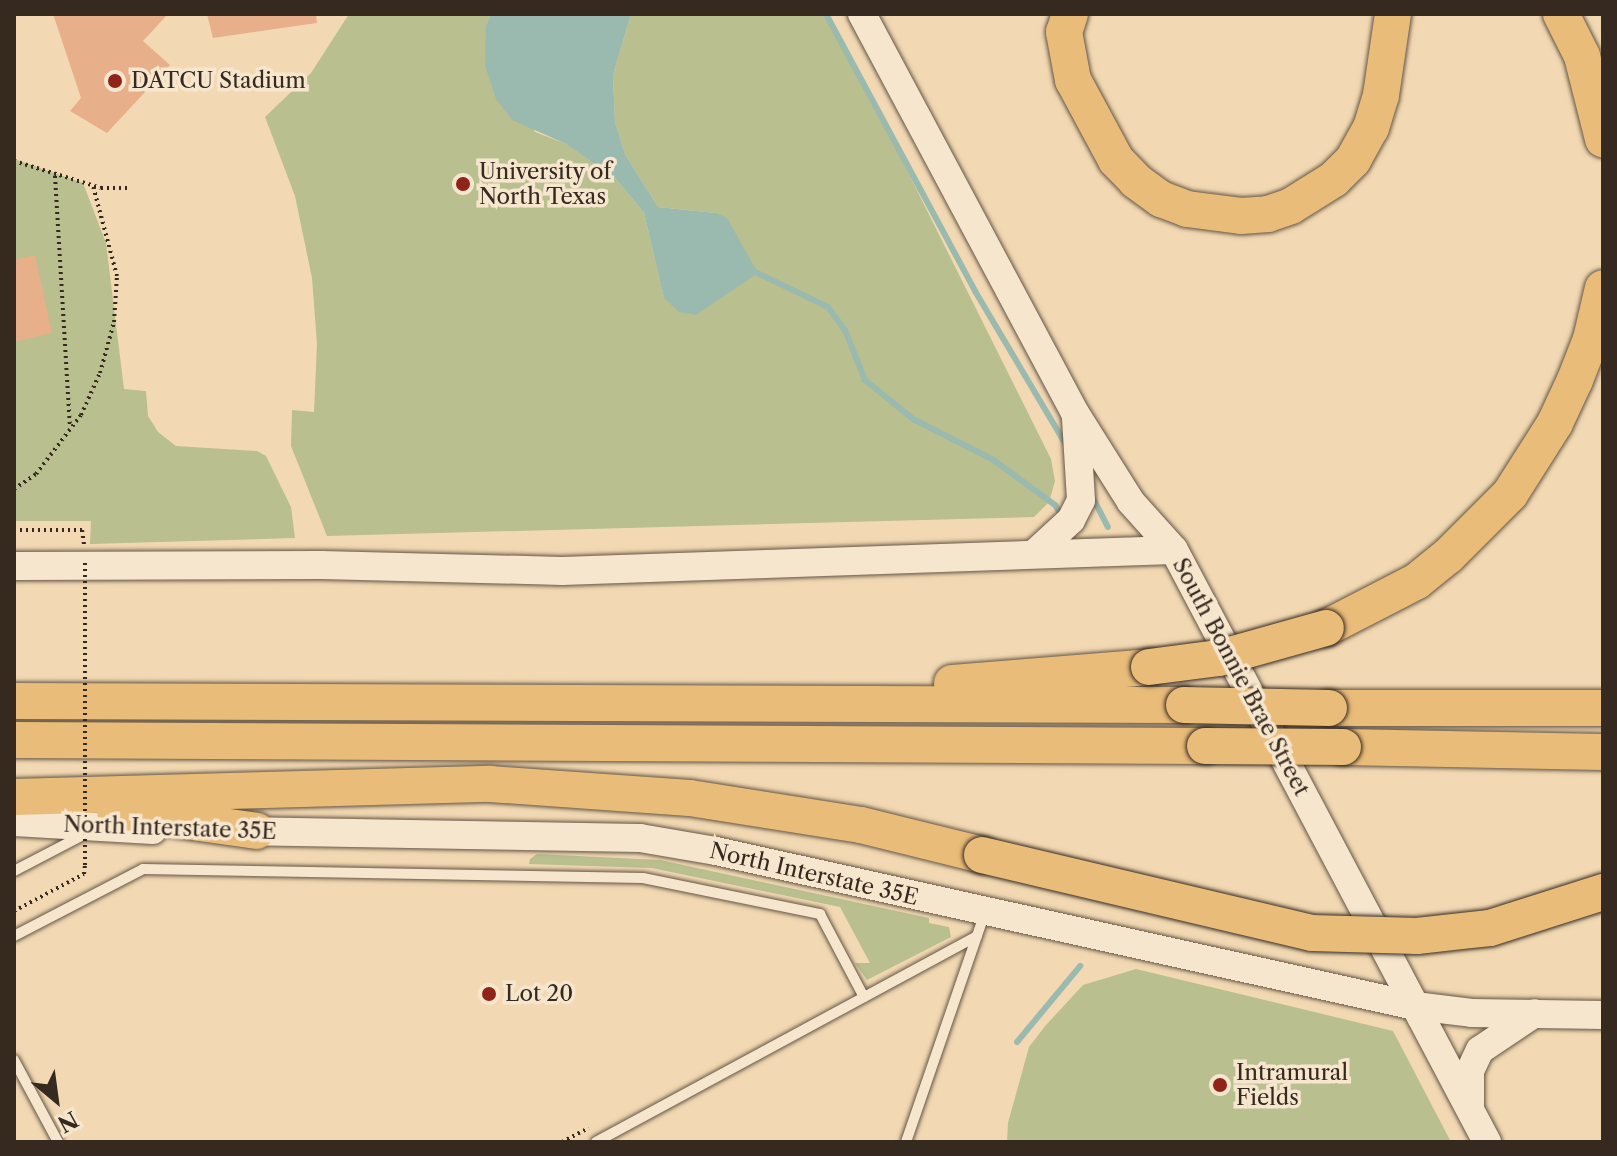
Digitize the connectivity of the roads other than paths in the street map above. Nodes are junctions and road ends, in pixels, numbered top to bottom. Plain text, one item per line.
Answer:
1 (1070, 14) edge
2 (1393, 14) edge
3 (1561, 14) edge
4 (872, 17) edge
5 (1603, 139) edge
6 (1603, 288) edge
7 (1075, 413) junction
8 (1174, 550) junction
9 (1035, 553) junction
10 (14, 566) edge
11 (14, 701) edge
12 (630, 703) junction
13 (1603, 708) edge
14 (14, 740) edge
15 (627, 744) junction
16 (1603, 752) edge
17 (702, 753) dead end
18 (14, 797) edge
19 (27, 822) edge
20 (96, 829) junction
21 (257, 831) junction
22 (14, 837) edge
23 (14, 871) edge
24 (1603, 892) edge
25 (981, 924) junction
26 (14, 936) edge
27 (864, 997) junction
28 (1415, 1006) junction
29 (1536, 1013) junction
30 (1603, 1015) edge
31 (14, 1060) edge
32 (1470, 1112) junction
33 (58, 1142) edge
34 (596, 1142) edge
35 (906, 1142) edge
36 (1487, 1142) edge

1 - 2 highway
3 - 5 highway
4 - 7 main road, South Bonnie Brae Street
6 - 12 highway, bridge
7 - 8 main road, South Bonnie Brae Street
7 - 9 main road
8 - 9 main road
8 - 28 main road, South Bonnie Brae Street
9 - 10 main road
11 - 12 highway
12 - 13 highway, bridge
14 - 15 highway
15 - 16 highway, bridge
15 - 17 highway
18 - 21 highway
18 - 24 highway, bridge
19 - 20 main road, North Interstate 35E
19 - 22 lane
20 - 21 main road, North Interstate 35E
20 - 23 lane
21 - 25 main road, North Interstate 35E
25 - 27 lane
25 - 28 main road, North Interstate 35E
25 - 35 lane
26 - 27 lane
27 - 34 lane
28 - 29 main road, North Interstate 35E
28 - 32 main road, South Bonnie Brae Street
29 - 30 main road, North Interstate 35E
29 - 32 main road
31 - 33 lane
32 - 36 main road, South Bonnie Brae Street

